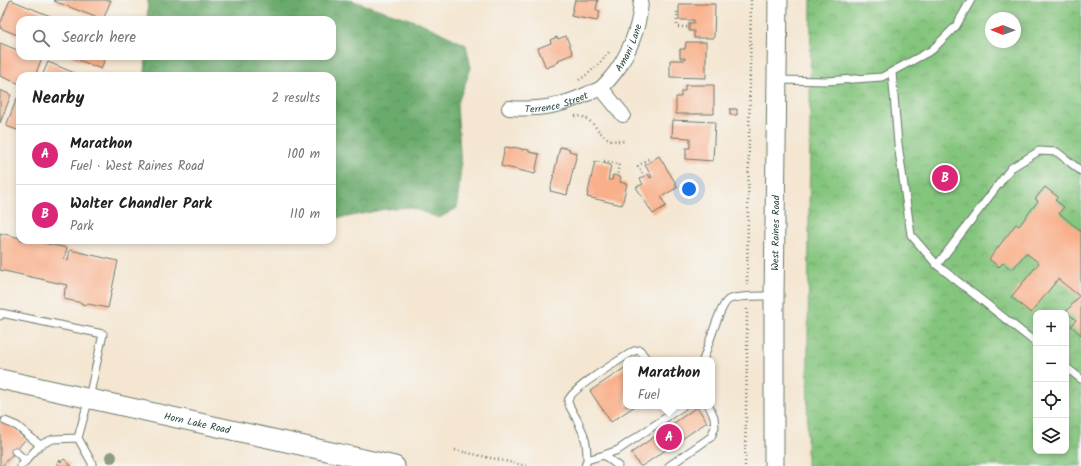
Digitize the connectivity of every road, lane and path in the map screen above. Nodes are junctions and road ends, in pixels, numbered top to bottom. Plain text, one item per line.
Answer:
1 (641, 0) edge
2 (752, 0) edge
3 (778, 0) edge
4 (971, 0) edge
5 (677, 12) dead end
6 (688, 27) dead end
7 (609, 52) dead end
8 (892, 72) junction
9 (777, 80) junction
10 (577, 81) dead end
11 (601, 88) junction
12 (509, 108) dead end
13 (623, 115) dead end
14 (573, 116) dead end
15 (625, 141) dead end
16 (650, 158) dead end
17 (604, 161) dead end
18 (1081, 171) edge
19 (617, 176) dead end
20 (644, 177) dead end
21 (937, 265) junction
22 (774, 296) junction
23 (747, 297) junction
24 (0, 316) edge
25 (1033, 341) edge
26 (625, 357) edge
27 (645, 357) edge
28 (704, 357) edge
29 (623, 358) edge
30 (1069, 369) edge
31 (0, 379) edge
32 (1081, 379) edge
33 (89, 398) junction
34 (678, 409) edge
35 (710, 409) edge
36 (4, 421) dead end
37 (78, 438) junction
38 (40, 444) junction
39 (455, 450) dead end
40 (15, 451) dead end
41 (604, 455) junction
42 (24, 463) edge
43 (586, 463) edge
44 (92, 466) edge
45 (395, 466) edge
46 (527, 466) edge
47 (618, 466) edge
48 (669, 466) edge
49 (745, 466) edge
50 (774, 466) edge

1 - 11 street, Amani Lane
2 - 23 path
3 - 9 main road, West Raines Road
4 - 8 lane
5 - 6 path
7 - 10 path
8 - 9 lane
8 - 21 lane
9 - 22 main road, West Raines Road
11 - 12 street, Terrence Street
11 - 13 street
14 - 15 path
16 - 20 path
17 - 19 path
18 - 21 lane
21 - 25 lane
22 - 23 lane
22 - 50 main road, West Raines Road
23 - 28 lane
23 - 49 path
24 - 33 lane
26 - 27 lane
29 - 43 lane
30 - 32 lane
31 - 33 main road, Horn Lake Road
33 - 37 lane
33 - 45 main road, Horn Lake Road
34 - 41 lane
35 - 48 lane
36 - 38 lane
37 - 38 lane
37 - 44 lane
38 - 42 lane
39 - 46 path
40 - 42 lane
41 - 43 lane
41 - 47 lane

